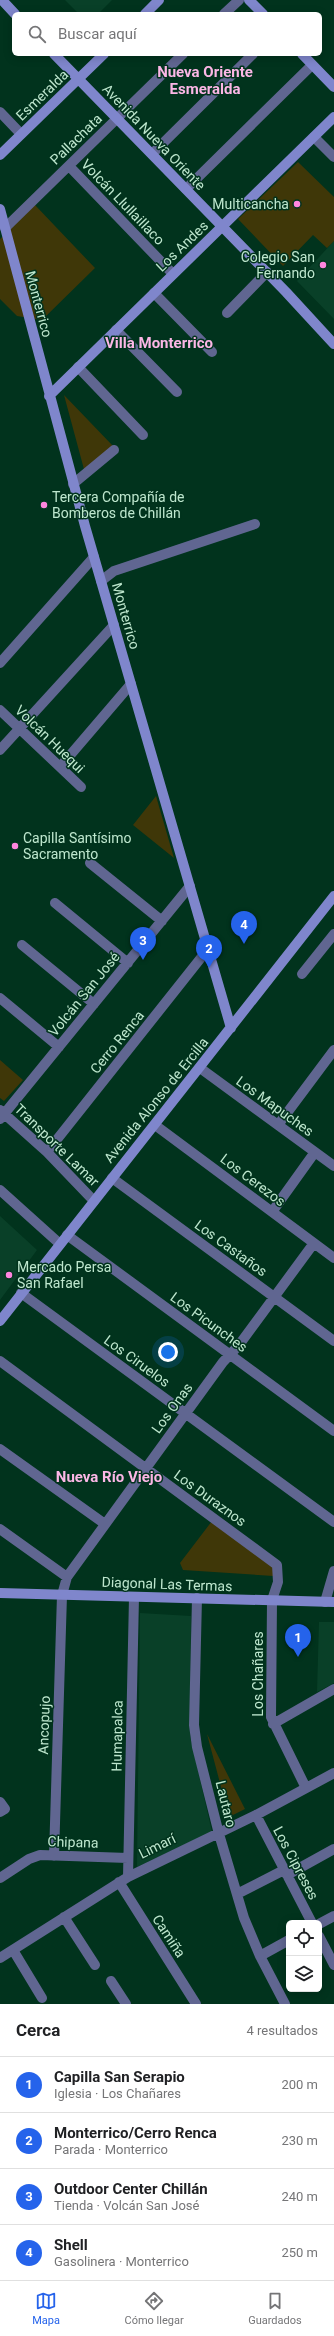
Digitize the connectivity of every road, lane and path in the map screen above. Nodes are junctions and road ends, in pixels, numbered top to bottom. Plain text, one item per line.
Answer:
1 (2, 0) edge
2 (159, 0) edge
3 (239, 0) edge
4 (249, 0) edge
5 (13, 12) edge
6 (147, 12) edge
7 (226, 12) edge
8 (261, 12) edge
9 (56, 56) edge
10 (102, 56) edge
11 (181, 56) edge
12 (251, 56) edge
13 (304, 56) edge
14 (312, 65) junction
15 (78, 79) junction
16 (334, 87) edge
17 (0, 112) edge
18 (334, 117) edge
19 (117, 119) junction
20 (22, 134) junction
21 (314, 137) junction
22 (152, 154) junction
23 (0, 155) edge
24 (334, 157) edge
25 (69, 166) junction
26 (186, 189) junction
27 (0, 209) edge
28 (222, 226) junction
29 (5, 228) junction
30 (267, 272) junction
31 (173, 274) junction
32 (154, 293) junction
33 (228, 313) dead end
34 (116, 330) junction
35 (334, 344) edge
36 (212, 352) dead end
37 (78, 368) junction
38 (177, 392) dead end
39 (49, 396) junction
40 (143, 434) dead end
41 (114, 450) dead end
42 (73, 484) junction
43 (255, 524) dead end
44 (94, 557) junction
45 (101, 581) junction
46 (114, 625) junction
47 (0, 663) edge
48 (131, 684) junction
49 (0, 710) edge
50 (19, 729) junction
51 (0, 750) edge
52 (60, 767) junction
53 (81, 787) dead end
54 (90, 863) dead end
55 (190, 886) junction
56 (334, 896) edge
57 (55, 903) dead end
58 (162, 921) junction
59 (334, 934) edge
60 (22, 945) dead end
61 (208, 949) junction
62 (128, 963) junction
63 (302, 974) dead end
64 (0, 998) edge
65 (94, 1004) junction
66 (231, 1028) junction
67 (59, 1047) junction
68 (334, 1050) edge
69 (200, 1068) junction
70 (1, 1114) edge
71 (155, 1125) junction
72 (278, 1125) junction
73 (47, 1152) junction
74 (315, 1152) junction
75 (334, 1166) edge
76 (112, 1178) junction
77 (0, 1190) edge
78 (94, 1201) junction
79 (272, 1212) junction
80 (67, 1235) junction
81 (314, 1243) junction
82 (60, 1244) junction
83 (334, 1258) edge
84 (21, 1293) junction
85 (275, 1297) junction
86 (0, 1321) edge
87 (334, 1341) edge
88 (230, 1355) junction
89 (0, 1361) edge
90 (186, 1413) junction
91 (334, 1431) edge
92 (0, 1449) edge
93 (146, 1468) junction
94 (334, 1522) edge
95 (105, 1524) junction
96 (0, 1529) edge
97 (334, 1571) edge
98 (67, 1577) junction
99 (0, 1593) edge
100 (62, 1595) junction
101 (134, 1597) junction
102 (197, 1598) junction
103 (272, 1600) junction
104 (329, 1602) edge
105 (334, 1689) edge
106 (272, 1724) junction
107 (334, 1773) edge
108 (306, 1788) junction
109 (0, 1802) edge
110 (0, 1812) edge
111 (256, 1815) junction
112 (219, 1834) junction
113 (334, 1849) edge
114 (54, 1856) junction
115 (128, 1858) junction
116 (286, 1872) junction
117 (128, 1877) junction
118 (0, 1878) edge
119 (119, 1882) junction
120 (237, 1894) junction
121 (334, 1916) edge
122 (64, 1917) junction
123 (310, 1920) edge
124 (322, 1922) edge
125 (286, 1942) edge
126 (322, 1942) edge
127 (13, 1950) junction
128 (260, 1956) junction
129 (0, 1958) edge
130 (95, 1965) dead end
131 (334, 1965) edge
132 (111, 1981) dead end
133 (42, 1998) dead end
134 (283, 2003) edge
135 (126, 2004) edge
136 (196, 2004) edge

1 - 5 street
2 - 6 street
3 - 7 street
4 - 8 street
9 - 15 street, Avenida Nueva Oriente
10 - 15 street, Esmeralda
11 - 19 street, Pallachata
12 - 22 street
13 - 14 street
14 - 16 street
14 - 26 street
15 - 19 street, Avenida Nueva Oriente
15 - 20 street, Esmeralda
17 - 20 street
18 - 21 street, Los Andes
19 - 22 street, Avenida Nueva Oriente
19 - 25 street, Pallachata
20 - 23 street, Esmeralda
21 - 24 street
21 - 28 street, Los Andes
22 - 26 street, Avenida Nueva Oriente
25 - 29 street, Pallachata
25 - 31 street, Volcán Llullaillaco
26 - 28 street, Avenida Nueva Oriente
27 - 29 street, Monterrico
28 - 30 street, Avenida Nueva Oriente
28 - 31 street, Los Andes
29 - 39 street, Monterrico
30 - 33 street
30 - 35 street, Avenida Nueva Oriente
31 - 32 street, Los Andes
32 - 34 street, Los Andes
32 - 36 street
34 - 37 street, Los Andes
34 - 38 street
37 - 39 street, Los Andes
37 - 40 street
39 - 42 street, Monterrico
41 - 42 street
42 - 44 street, Monterrico
43 - 45 street
44 - 45 street, Monterrico
44 - 47 street
45 - 46 street, Monterrico
46 - 48 street, Monterrico
46 - 50 street
48 - 52 street
48 - 55 street, Monterrico
49 - 50 street, Volcán Huequi
50 - 51 street
50 - 52 street, Volcán Huequi
52 - 53 street, Volcán Huequi
54 - 58 street
55 - 58 street, Volcán San José
55 - 61 street, Monterrico
56 - 66 street, Avenida Alonso de Ercilla
57 - 62 street
58 - 62 street, Volcán San José
59 - 63 street
60 - 65 street
61 - 66 street, Monterrico
61 - 73 street, Cerro Renca
62 - 65 street, Volcán San José
64 - 67 street
65 - 67 street, Volcán San José
66 - 69 street, Avenida Alonso de Ercilla
67 - 70 street, Volcán San José
68 - 72 street
69 - 71 street, Avenida Alonso de Ercilla
69 - 72 street, Los Mapuches
70 - 73 street, Transporte Lamar
71 - 76 street, Avenida Alonso de Ercilla
71 - 79 street, Los Cerezos
72 - 74 street, Los Mapuches
73 - 78 street, Transporte Lamar
74 - 75 street, Los Mapuches
74 - 79 street
76 - 78 street, Avenida Alonso de Ercilla
76 - 85 street, Los Castaños
77 - 82 street
78 - 80 street, Avenida Alonso de Ercilla
79 - 81 street, Los Cerezos
80 - 82 street, Avenida Alonso de Ercilla
80 - 88 street, Los Picunches
81 - 83 street, Los Cerezos
81 - 85 street, Los Onas
82 - 84 street, Avenida Alonso de Ercilla
84 - 86 street, Avenida Alonso de Ercilla
84 - 90 street, Los Ciruelos
85 - 87 street, Los Castaños
85 - 88 street, Los Onas
88 - 90 street, Los Onas
88 - 91 street, Los Picunches
89 - 93 street, Los Duraznos
90 - 93 street, Los Onas
90 - 94 street, Los Ciruelos
92 - 95 street
93 - 95 street, Los Onas
93 - 103 street, Los Duraznos
95 - 98 street, Los Onas
96 - 98 street
97 - 104 street
98 - 100 street, Los Onas
99 - 100 street, Diagonal Las Termas
100 - 101 street, Diagonal Las Termas
100 - 114 street, Ancopujo
101 - 102 street, Diagonal Las Termas
101 - 115 street, Humapalca
102 - 103 street, Diagonal Las Termas
102 - 112 street, Lautaro
103 - 104 street, Diagonal Las Termas
103 - 106 street, Los Chañares
105 - 106 street
106 - 108 street, Los Chañares
107 - 108 street, Limarí
108 - 111 street, Limarí
109 - 110 street
111 - 112 street, Limarí
111 - 116 street, Los Cipreses
112 - 117 street, Limarí
112 - 120 street, Lautaro
113 - 116 street
114 - 115 street, Chipana
114 - 118 street, Chipana
115 - 117 street, Humapalca
116 - 120 street
116 - 123 street, Los Cipreses
117 - 119 street, Limarí
119 - 122 street, Limarí
119 - 136 street, Camiña
120 - 128 street, Lautaro
121 - 124 street
122 - 127 street, Limarí
122 - 130 street
125 - 128 street
126 - 131 street
127 - 129 street, Limarí
127 - 133 street
128 - 134 street, Lautaro
132 - 135 street

